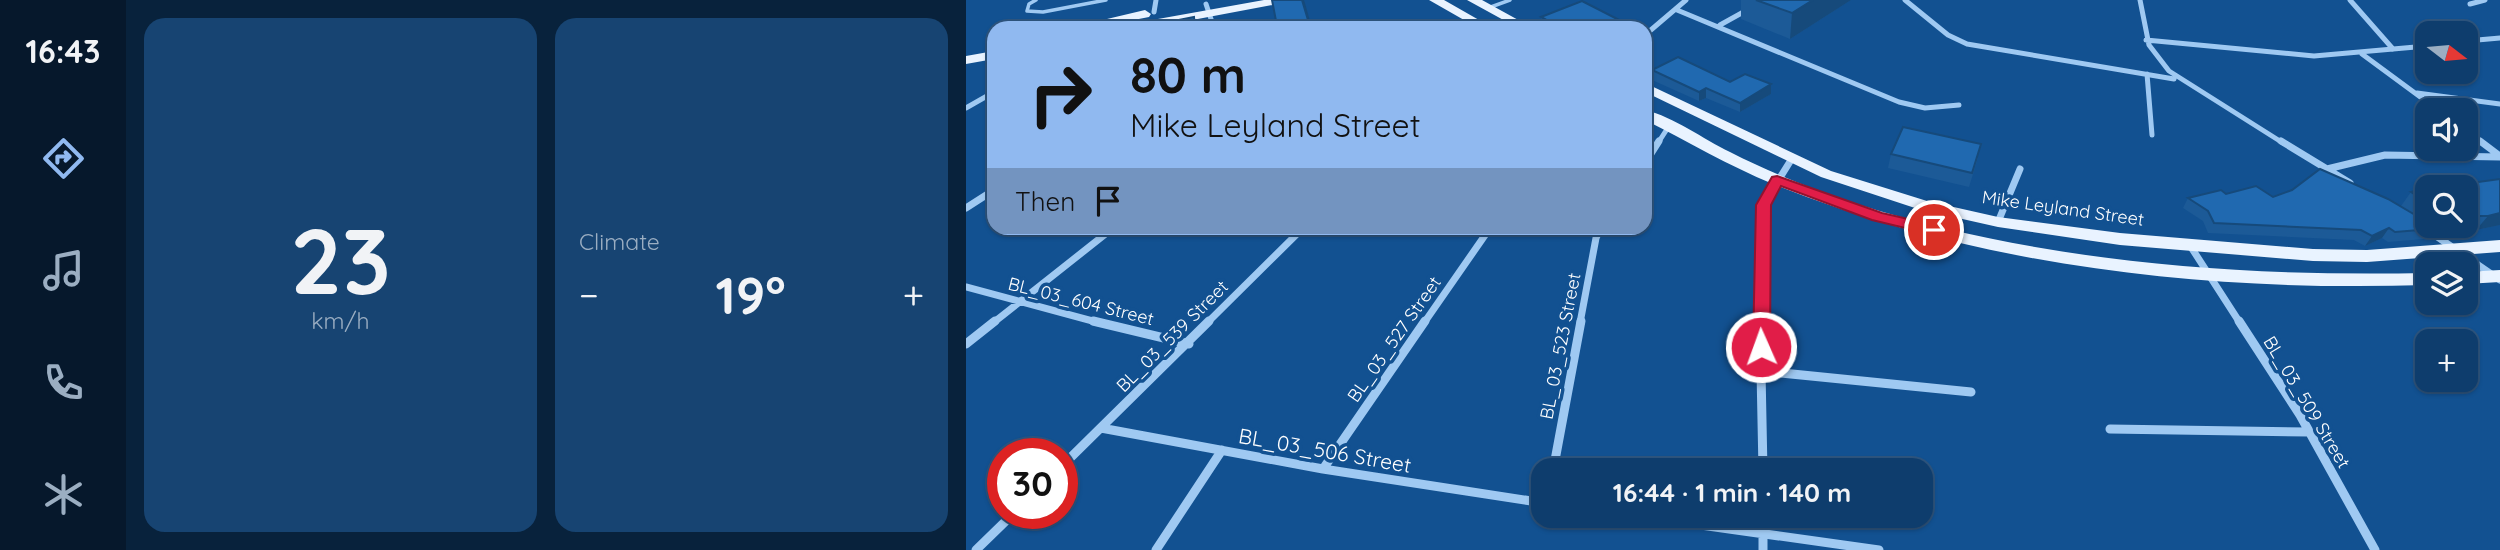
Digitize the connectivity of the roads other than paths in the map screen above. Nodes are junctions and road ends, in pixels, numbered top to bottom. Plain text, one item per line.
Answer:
1 (1036, 0) edge
2 (1106, 0) edge
3 (1224, 0) edge
4 (1283, 0) edge
5 (1435, 0) edge
6 (1473, 0) edge
7 (1510, 0) edge
8 (1686, 0) edge
9 (1765, 0) edge
10 (1905, 0) edge
11 (2140, 0) edge
12 (2350, 0) edge
13 (2484, 0) edge
14 (2470, 4) dead end
15 (1155, 6) edge
16 (1208, 8) junction
17 (1488, 8) junction
18 (1676, 10) junction
19 (1100, 21) edge
20 (1157, 21) edge
21 (1212, 21) edge
22 (1474, 21) edge
23 (1513, 21) edge
24 (1720, 25) junction
25 (1652, 29) edge
26 (2500, 38) edge
27 (2146, 40) junction
28 (2478, 40) edge
29 (987, 44) edge
30 (2415, 47) edge
31 (966, 48) edge
32 (2393, 49) junction
33 (2362, 54) junction
34 (987, 56) edge
35 (966, 60) edge
36 (2147, 74) junction
37 (2179, 80) junction
38 (1652, 90) edge
39 (2414, 93) junction
40 (987, 96) edge
41 (2421, 98) edge
42 (2500, 104) edge
43 (1959, 105) dead end
44 (966, 108) edge
45 (1652, 118) edge
46 (1669, 126) junction
47 (2152, 135) dead end
48 (2478, 140) edge
49 (1652, 152) edge
50 (2500, 157) edge
51 (1791, 160) junction
52 (2020, 169) dead end
53 (2327, 169) junction
54 (1777, 180) junction
55 (2361, 190) edge
56 (987, 194) edge
57 (966, 208) edge
58 (1998, 222) junction
59 (1104, 235) edge
60 (1296, 235) edge
61 (1485, 235) edge
62 (1598, 235) edge
63 (2437, 238) edge
64 (2500, 246) edge
65 (2191, 247) junction
66 (2455, 251) junction
67 (2207, 274) junction
68 (2498, 277) edge
69 (2478, 278) edge
70 (2415, 279) edge
71 (966, 287) edge
72 (1017, 303) junction
73 (966, 344) edge
74 (1189, 344) junction
75 (1762, 371) junction
76 (1971, 392) dead end
77 (1101, 428) junction
78 (2110, 429) dead end
79 (2309, 432) junction
80 (1078, 450) edge
81 (1222, 450) junction
82 (1555, 458) edge
83 (1763, 458) edge
84 (1323, 469) junction
85 (1531, 501) edge
86 (1721, 528) edge
87 (1763, 528) edge
88 (998, 529) edge
89 (1763, 534) junction
90 (976, 550) edge
91 (1156, 550) edge
92 (1763, 550) edge
93 (1879, 550) edge
94 (2375, 550) edge

1 - 2 lane
3 - 16 main road
4 - 16 main road
5 - 22 main road
6 - 17 main road
7 - 17 lane
8 - 18 street
9 - 24 street
10 - 36 street
11 - 27 street
12 - 32 street
13 - 14 street
15 - 16 main road
15 - 19 main road
16 - 20 main road
16 - 21 street
17 - 23 main road
18 - 24 street
18 - 25 street
24 - 43 street
26 - 28 street
27 - 33 street
27 - 37 street
29 - 31 main road
30 - 32 street
32 - 33 street
33 - 39 street
34 - 35 main road
36 - 37 street
36 - 47 street
37 - 53 street
38 - 51 main road, Mike Leyland Street
39 - 41 street
39 - 42 street
40 - 44 street
45 - 46 main road
46 - 49 street
46 - 54 main road
48 - 50 street
50 - 53 street
51 - 54 street
51 - 58 main road, Mike Leyland Street
52 - 58 street
53 - 55 street
54 - 67 main road
54 - 75 street
56 - 57 street
58 - 65 main road, Mike Leyland Street
59 - 72 street
60 - 74 street, BL_03_539 Street
61 - 84 street, BL_03_527 Street
62 - 82 street, BL_03_523 Street
63 - 66 street
64 - 66 main road, Mike Leyland Street
65 - 66 main road, Mike Leyland Street
65 - 67 street, BL_03_509 Street
66 - 68 street
67 - 70 main road
67 - 79 street, BL_03_509 Street
68 - 69 main road
71 - 72 street, BL_03_604 Street
72 - 73 street
72 - 74 street, BL_03_604 Street
74 - 77 street, BL_03_539 Street
75 - 76 street
75 - 83 street
77 - 80 street, BL_03_539 Street
77 - 81 street, BL_03_506 Street
78 - 79 street
79 - 94 street, BL_03_509 Street
81 - 84 street, BL_03_506 Street
81 - 91 street
84 - 85 street, BL_03_506 Street
86 - 89 street
87 - 89 street
88 - 90 street
89 - 92 street
89 - 93 street

